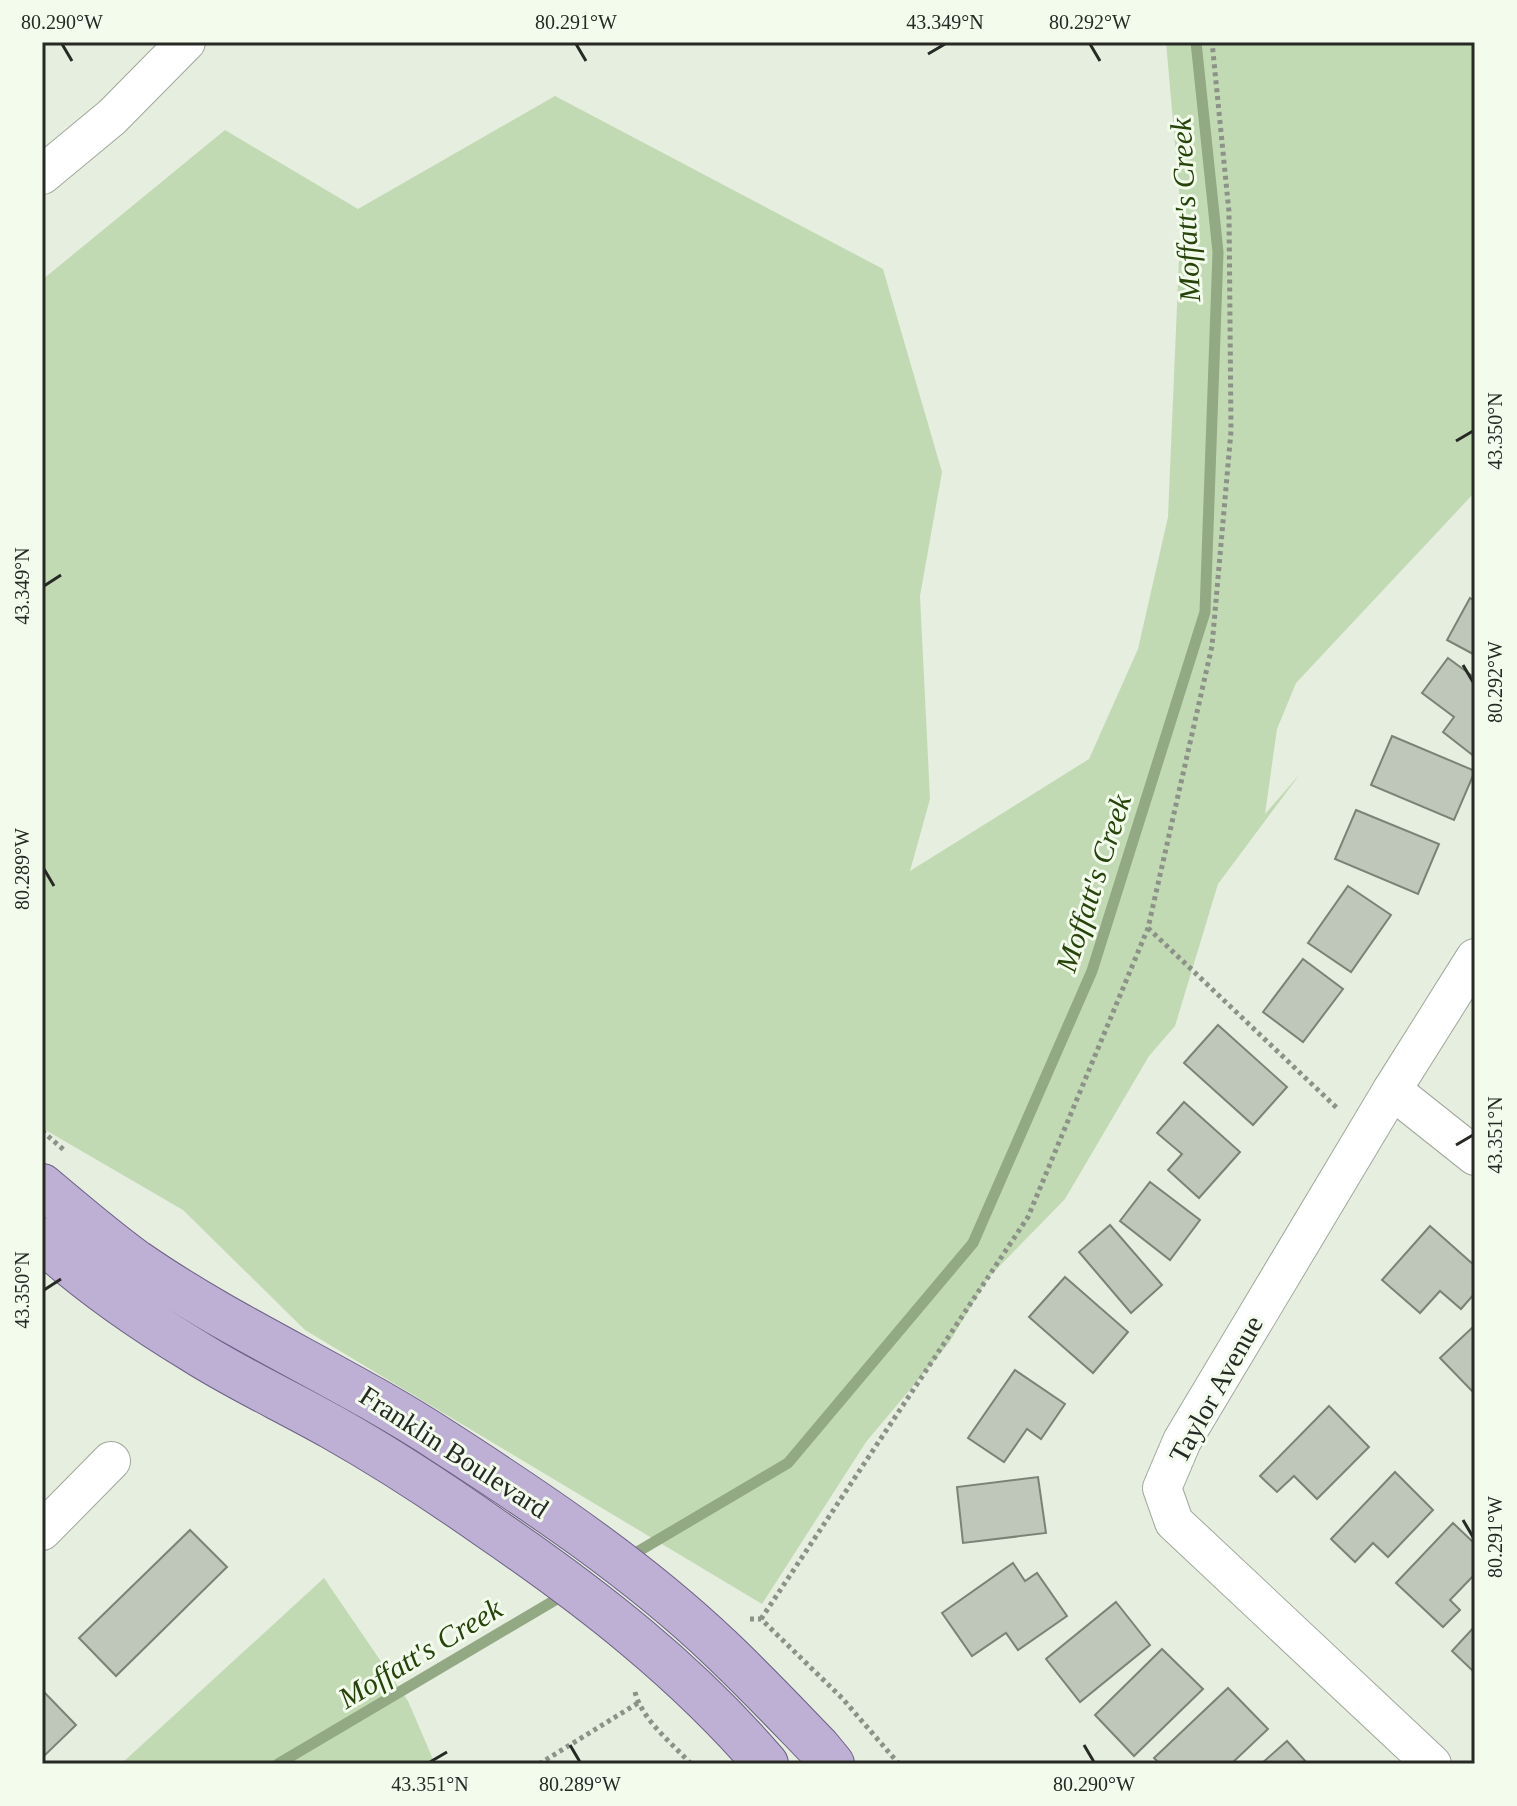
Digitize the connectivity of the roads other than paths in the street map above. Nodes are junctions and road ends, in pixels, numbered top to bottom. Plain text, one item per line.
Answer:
1 (186, 42) edge
2 (42, 175) edge
3 (1475, 958) edge
4 (1392, 1090) junction
5 (1475, 1156) edge
6 (42, 1186) edge
7 (42, 1240) edge
8 (111, 1461) dead end
9 (42, 1531) edge
10 (766, 1764) edge
11 (832, 1764) edge
12 (1432, 1764) edge

1 - 2 street
3 - 4 street, Taylor Avenue
4 - 5 street
4 - 12 street, Taylor Avenue
6 - 11 main road, Franklin Boulevard
7 - 10 main road, Franklin Boulevard
8 - 9 street

